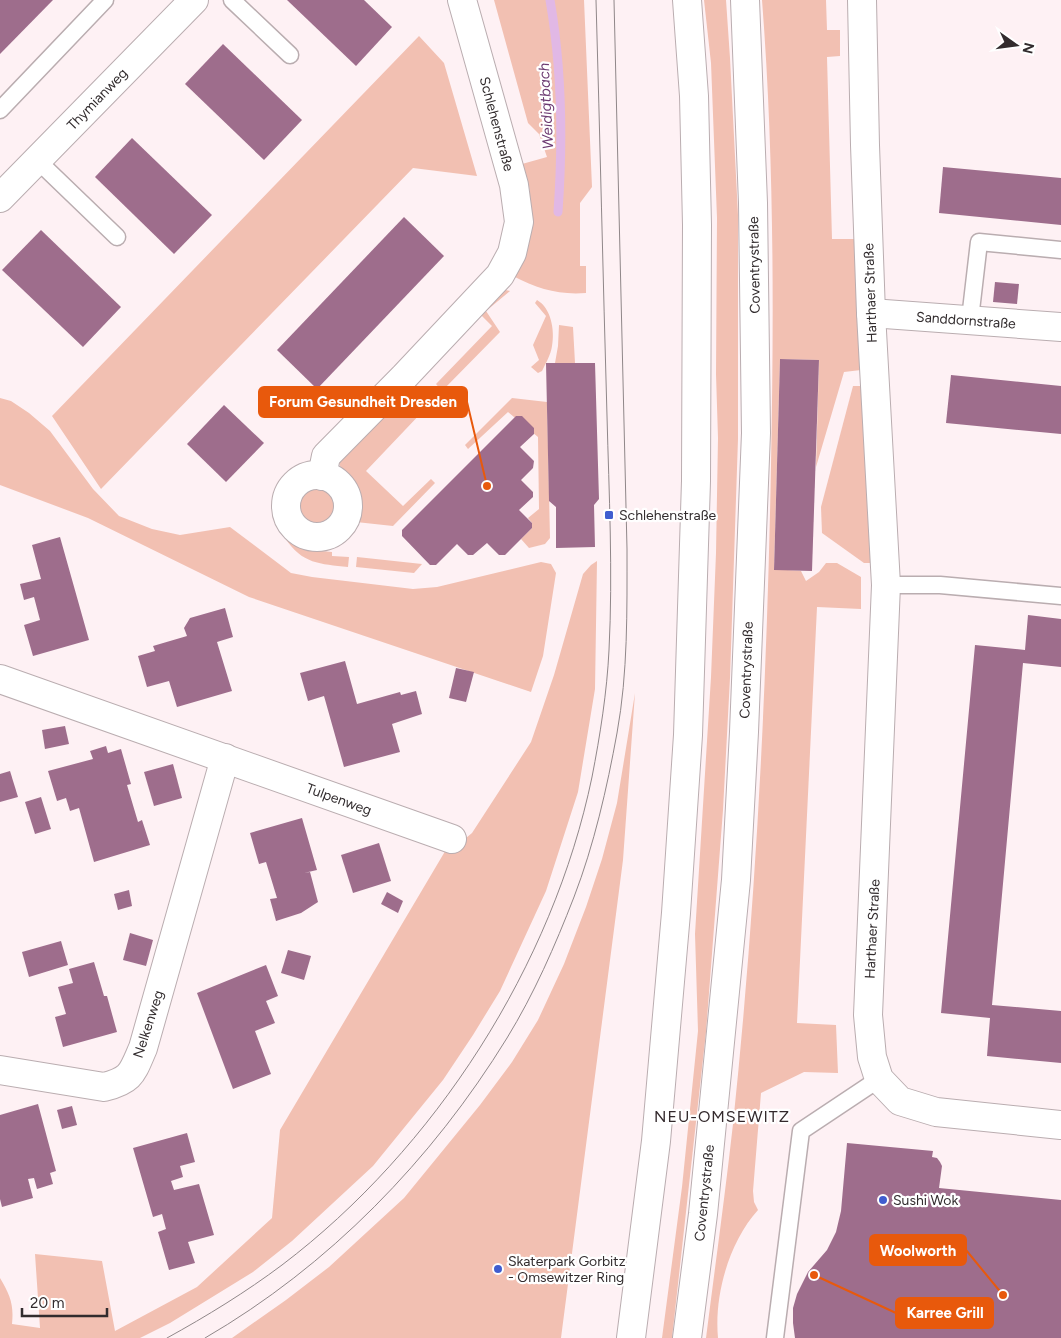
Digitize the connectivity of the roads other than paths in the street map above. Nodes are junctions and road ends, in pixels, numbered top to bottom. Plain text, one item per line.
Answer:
1 (105, 0) edge
2 (194, 0) edge
3 (232, 0) edge
4 (462, 0) edge
5 (687, 0) edge
6 (745, 0) edge
7 (862, 0) edge
8 (290, 55) dead end
9 (0, 110) edge
10 (37, 160) junction
11 (0, 198) edge
12 (117, 237) dead end
13 (1061, 250) edge
14 (871, 313) junction
15 (970, 319) junction
16 (1061, 327) edge
17 (322, 476) dead end
18 (886, 585) junction
19 (1061, 596) edge
20 (0, 679) edge
21 (225, 758) junction
22 (452, 839) dead end
23 (0, 1070) edge
24 (879, 1079) junction
25 (1061, 1125) edge
26 (631, 1338) edge
27 (687, 1338) edge
28 (775, 1338) edge

1 - 9 lane
2 - 10 street, Thymianweg
3 - 8 lane
4 - 17 street, Schlehenstraße
5 - 26 street
6 - 27 street, Coventrystraße
7 - 14 street, Harthaer Straße
10 - 11 street, Thymianweg
10 - 12 lane
13 - 15 lane
14 - 15 street, Sanddornstraße
14 - 18 street, Harthaer Straße
15 - 16 street, Sanddornstraße
18 - 19 lane
18 - 24 street, Harthaer Straße
20 - 21 street, Tulpenweg
21 - 22 street, Tulpenweg
21 - 23 street, Nelkenweg
24 - 25 street, Harthaer Straße
24 - 28 lane

